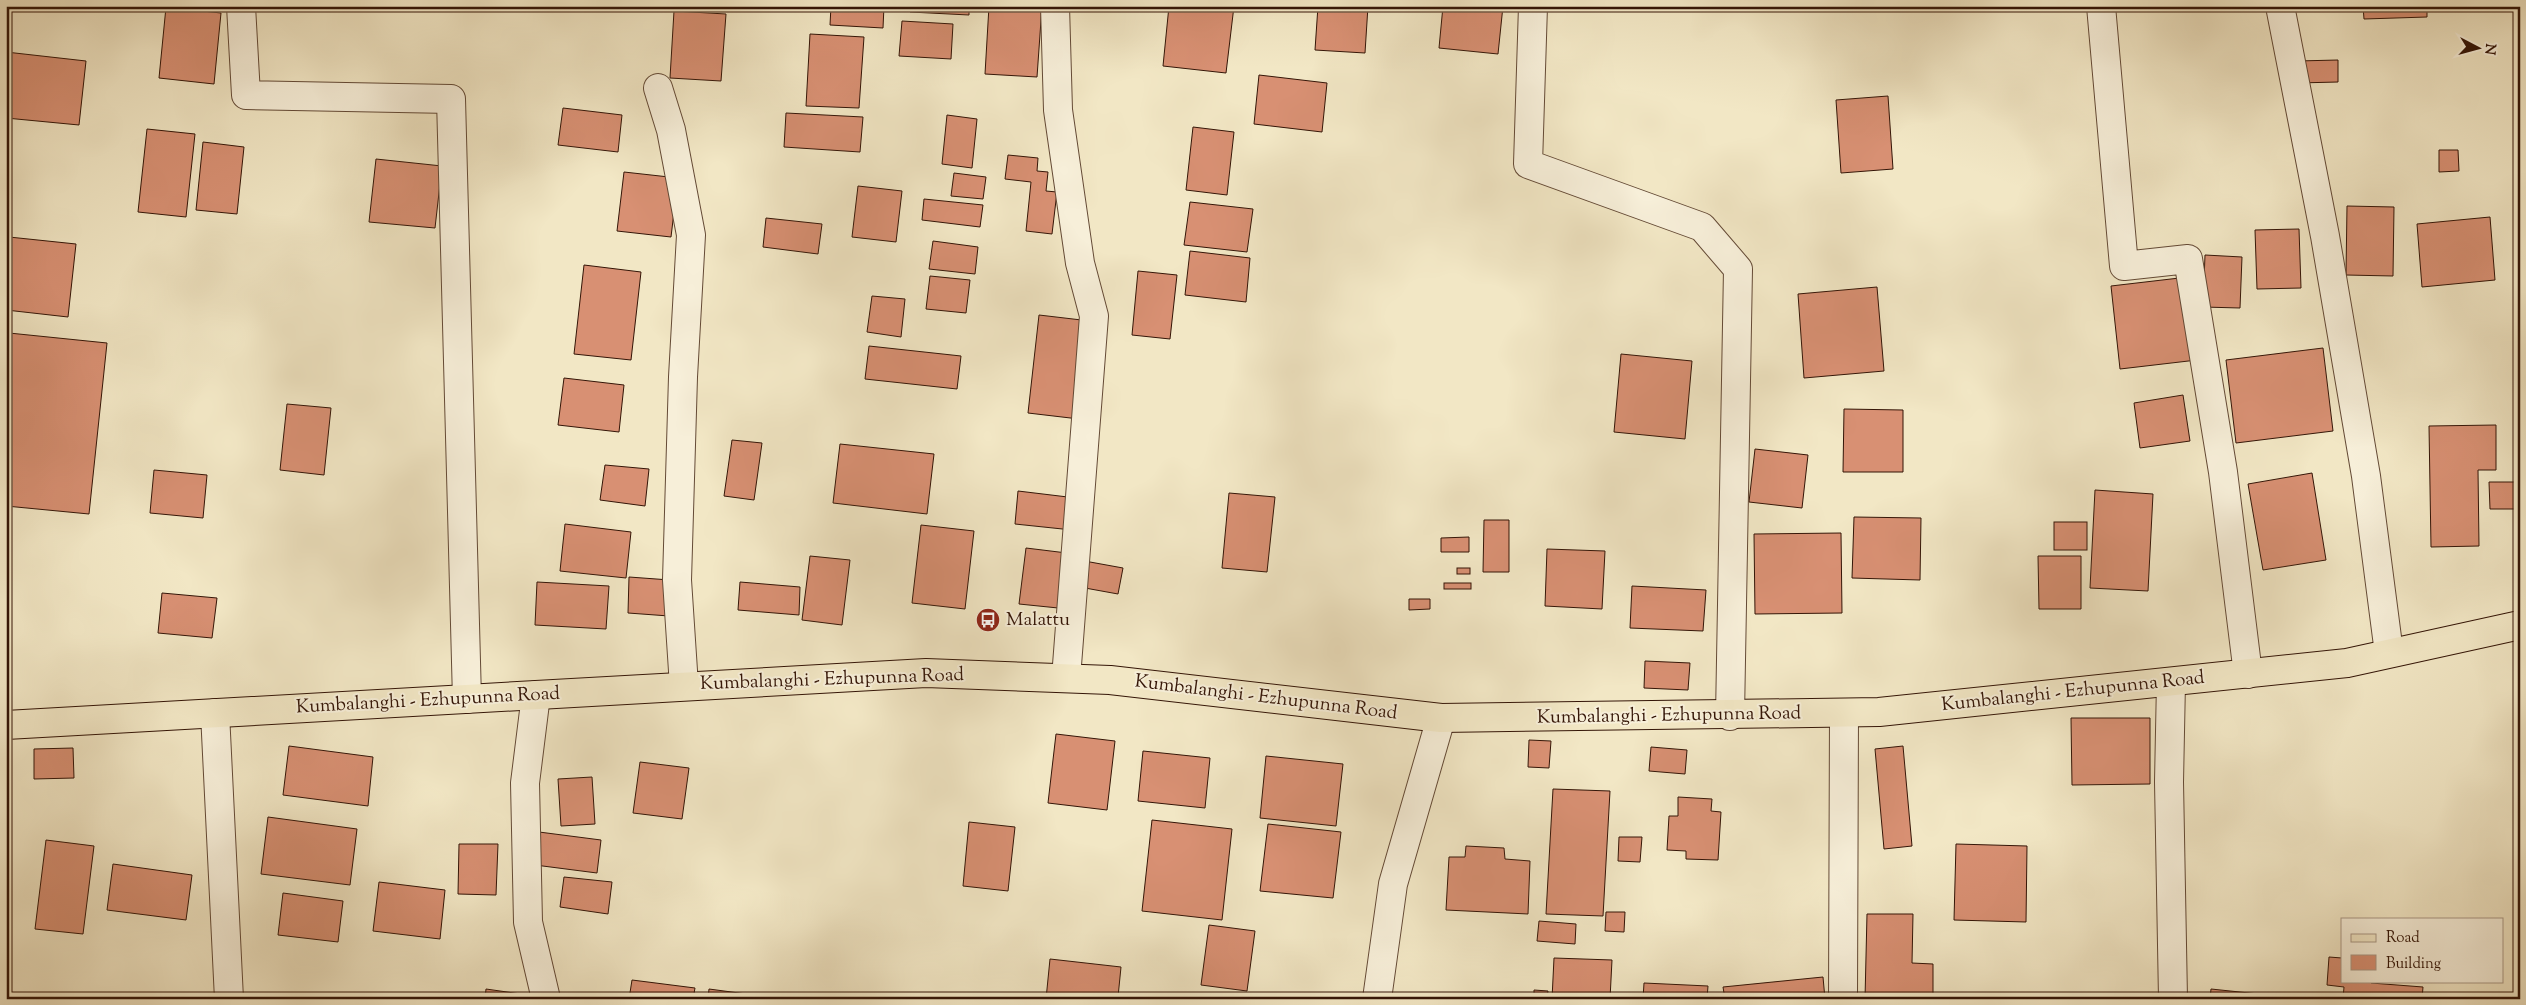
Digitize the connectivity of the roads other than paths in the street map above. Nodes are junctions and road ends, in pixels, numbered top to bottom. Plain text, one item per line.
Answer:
1 (241, 6) edge
2 (1055, 6) edge
3 (1533, 6) edge
4 (2101, 6) edge
5 (2280, 6) edge
6 (658, 88) dead end
7 (2520, 626) edge
8 (2389, 654) junction
9 (2248, 674) junction
10 (1066, 678) junction
11 (2171, 682) junction
12 (684, 686) junction
13 (536, 695) junction
14 (467, 699) junction
15 (215, 713) junction
16 (1844, 713) junction
17 (1730, 716) junction
18 (1441, 718) junction
19 (6, 725) edge
20 (229, 999) edge
21 (546, 999) edge
22 (1377, 999) edge
23 (1843, 999) edge
24 (2173, 999) edge

1 - 14 street
2 - 10 street
3 - 17 street
4 - 9 street
5 - 8 street
6 - 12 street
7 - 8 main road, Kumbalanghi - Ezhupunna Road
8 - 9 main road, Kumbalanghi - Ezhupunna Road
9 - 11 main road, Kumbalanghi - Ezhupunna Road
10 - 12 main road, Kumbalanghi - Ezhupunna Road
10 - 18 main road, Kumbalanghi - Ezhupunna Road
11 - 16 main road, Kumbalanghi - Ezhupunna Road
11 - 24 street
12 - 13 main road, Kumbalanghi - Ezhupunna Road
13 - 14 main road, Kumbalanghi - Ezhupunna Road
13 - 21 street
14 - 15 main road, Kumbalanghi - Ezhupunna Road
15 - 19 main road, Kumbalanghi - Ezhupunna Road
15 - 20 street
16 - 17 main road, Kumbalanghi - Ezhupunna Road
16 - 23 street
17 - 18 main road, Kumbalanghi - Ezhupunna Road
18 - 22 street

